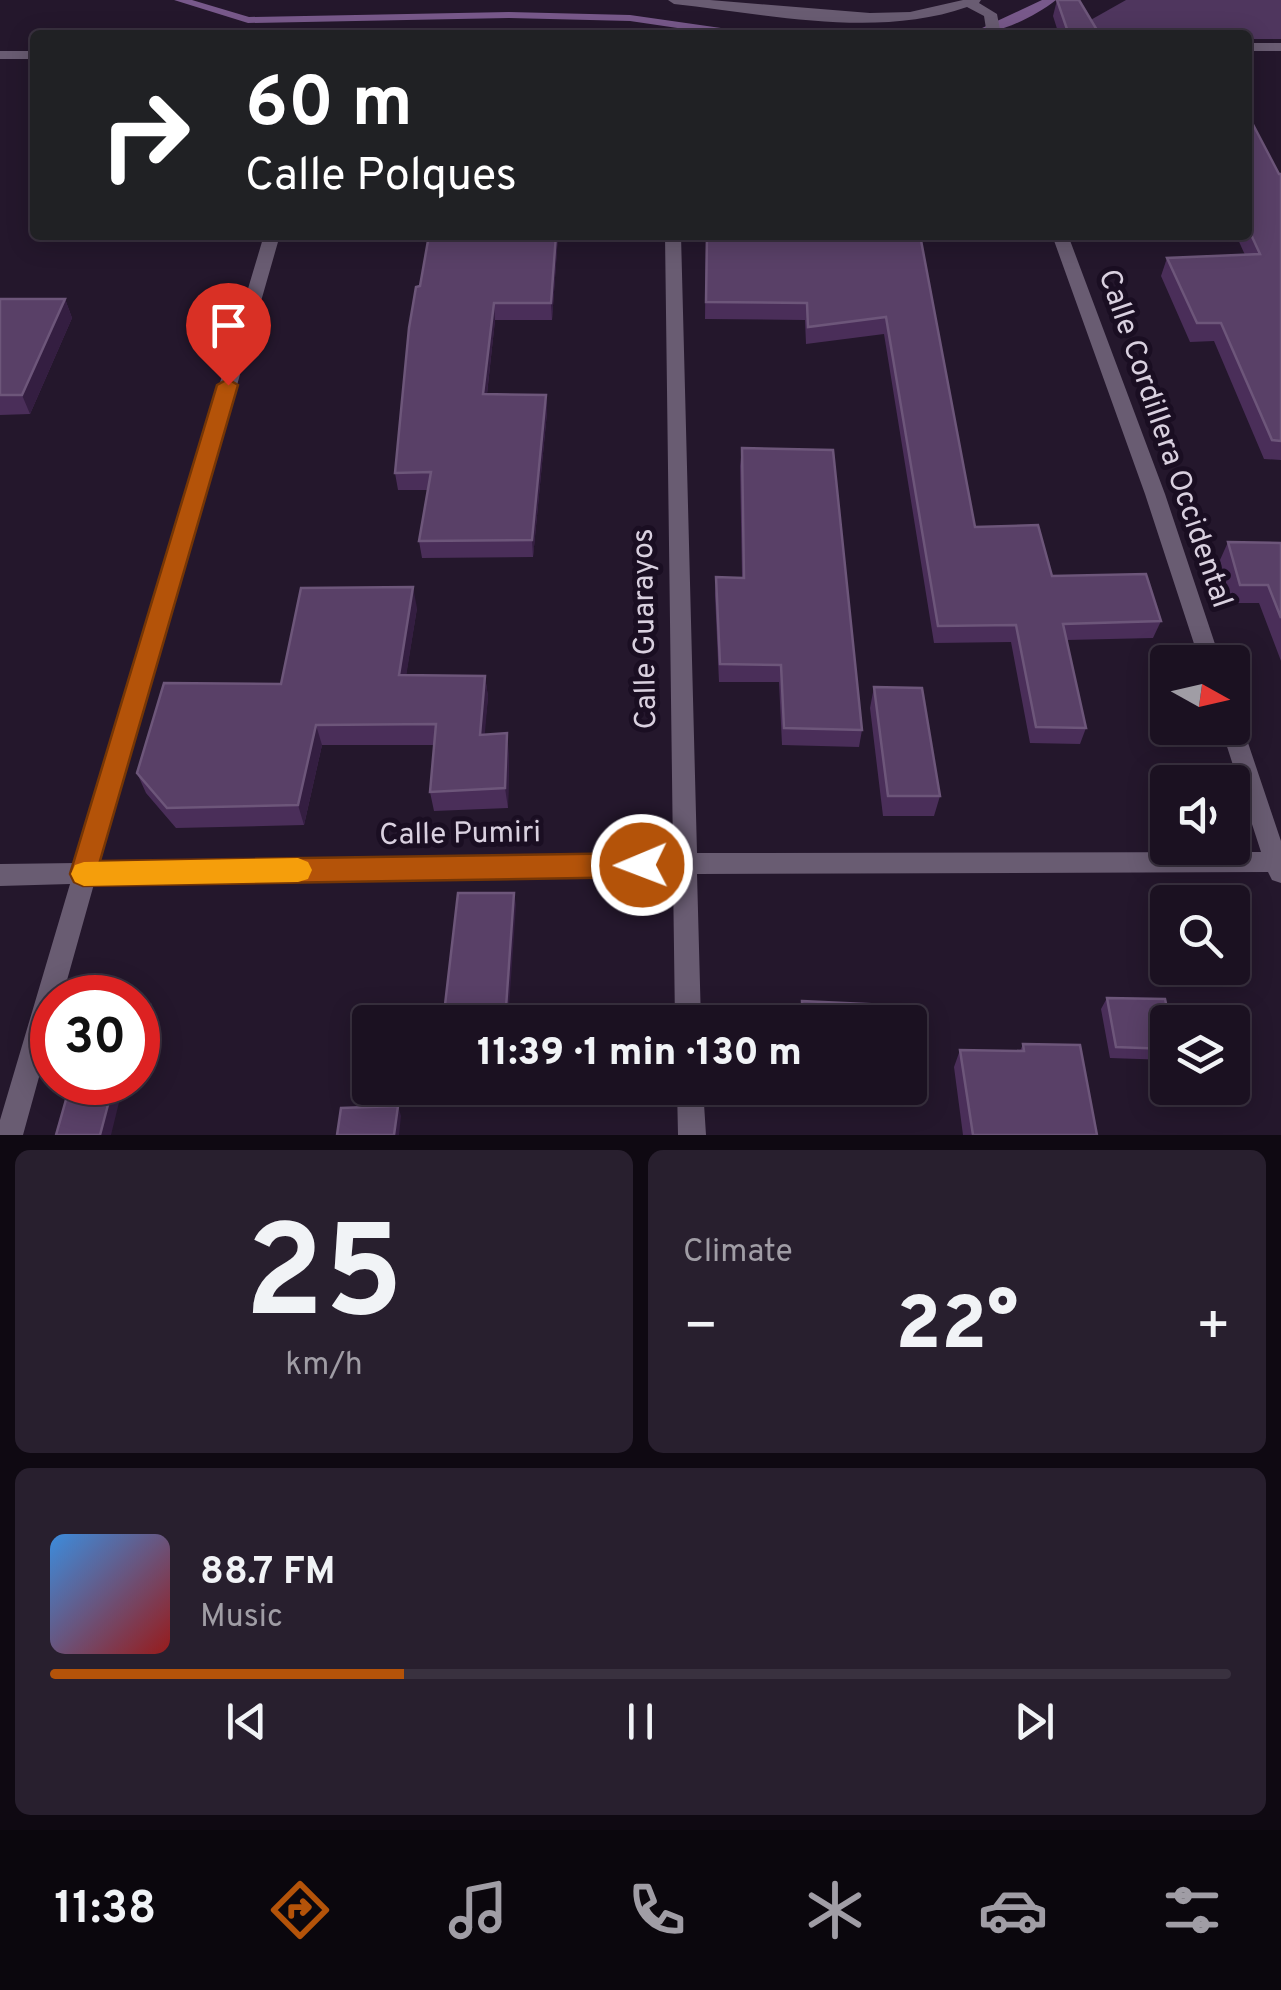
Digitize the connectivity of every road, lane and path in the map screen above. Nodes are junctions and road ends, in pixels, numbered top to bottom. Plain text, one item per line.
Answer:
1 (674, 0) edge
2 (715, 2) edge
3 (972, 2) edge
4 (993, 30) edge
5 (1281, 47) edge
6 (1252, 48) edge
7 (0, 55) edge
8 (30, 55) edge
9 (271, 240) edge
10 (673, 240) edge
11 (1062, 240) edge
12 (1205, 645) edge
13 (1238, 745) edge
14 (682, 864) junction
15 (1280, 866) edge
16 (83, 874) junction
17 (0, 875) edge
18 (687, 1005) edge
19 (691, 1105) edge
20 (9, 1135) edge
21 (692, 1135) edge

1 - 2 street
2 - 3 street
3 - 4 street
5 - 6 street
7 - 8 street
9 - 16 street
10 - 14 street, Calle Guarayos
11 - 12 street, Calle Cordillera Occidental
13 - 15 street
14 - 15 street, Calle Pumiri
14 - 16 street, Calle Pumiri
14 - 18 street, Calle Guarayos
16 - 17 street, Calle Pumiri
16 - 20 street
19 - 21 street

